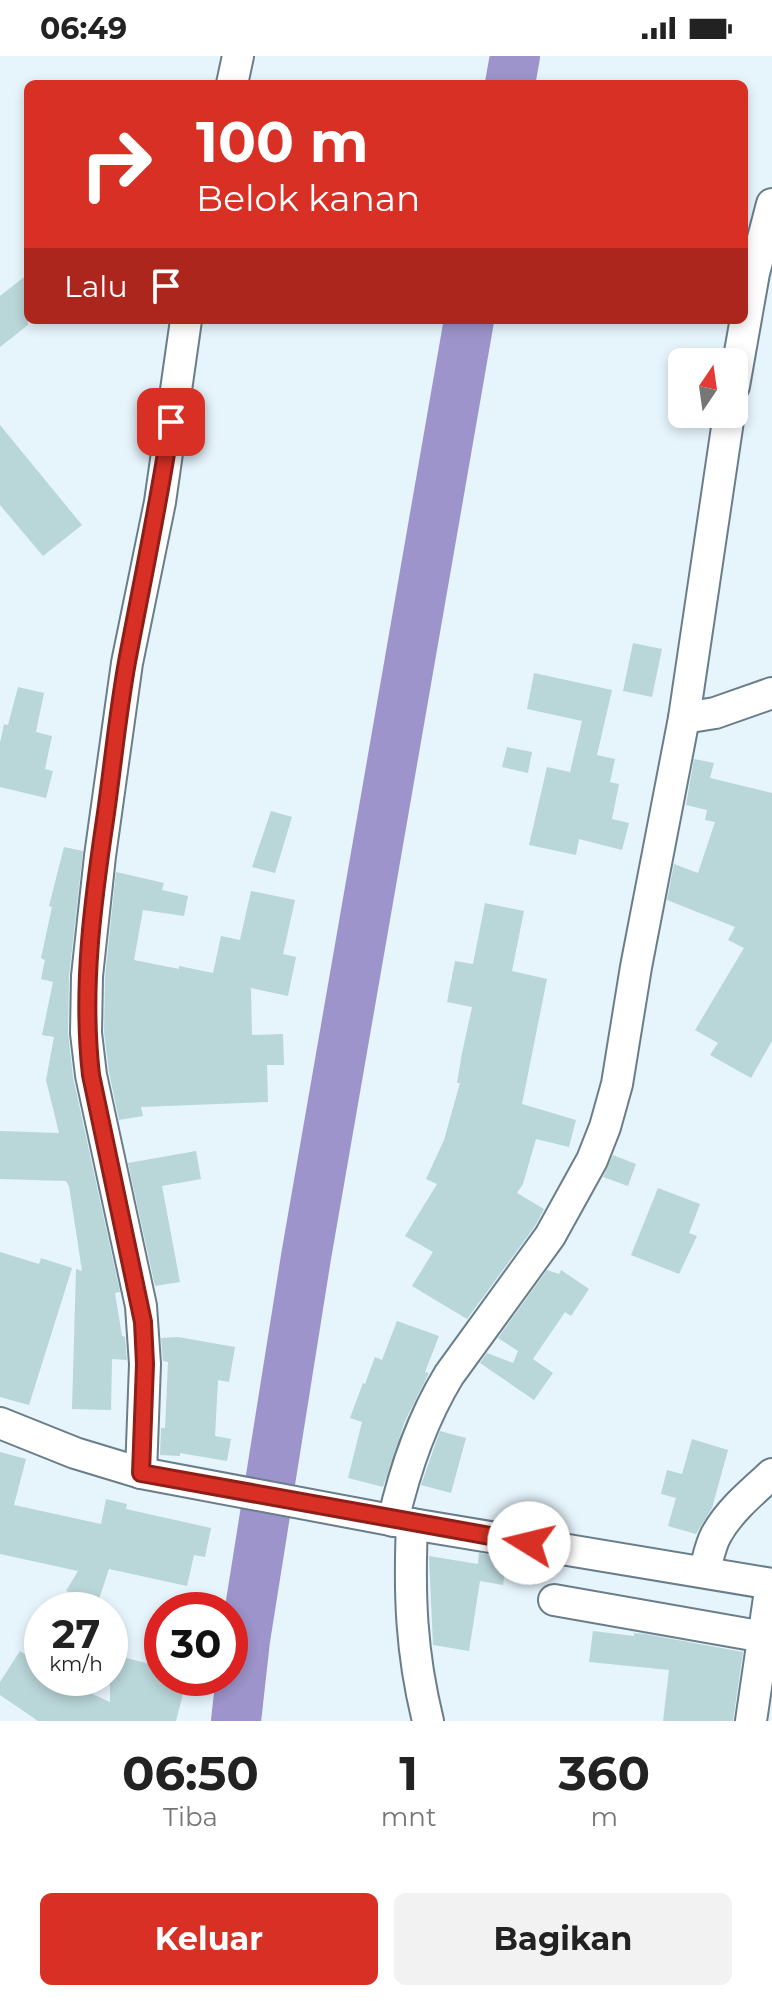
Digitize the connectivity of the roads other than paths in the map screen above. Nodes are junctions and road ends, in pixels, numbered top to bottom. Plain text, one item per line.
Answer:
1 (238, 56) edge
2 (233, 80) edge
3 (772, 204) edge
4 (748, 307) edge
5 (185, 324) edge
6 (745, 324) edge
7 (741, 348) edge
8 (727, 428) edge
9 (772, 693) edge
10 (684, 718) junction
11 (0, 1423) edge
12 (772, 1474) edge
13 (150, 1475) junction
14 (403, 1522) junction
15 (704, 1572) junction
16 (772, 1584) edge
17 (554, 1600) dead end
18 (764, 1637) junction
19 (428, 1721) edge
20 (751, 1721) edge

1 - 2 street
3 - 4 street
5 - 13 street
6 - 7 street
8 - 10 street
9 - 10 street
10 - 14 street
11 - 13 street
12 - 15 street
13 - 14 street
14 - 15 street
14 - 19 street
15 - 16 street
16 - 18 street
17 - 18 street
18 - 20 street

